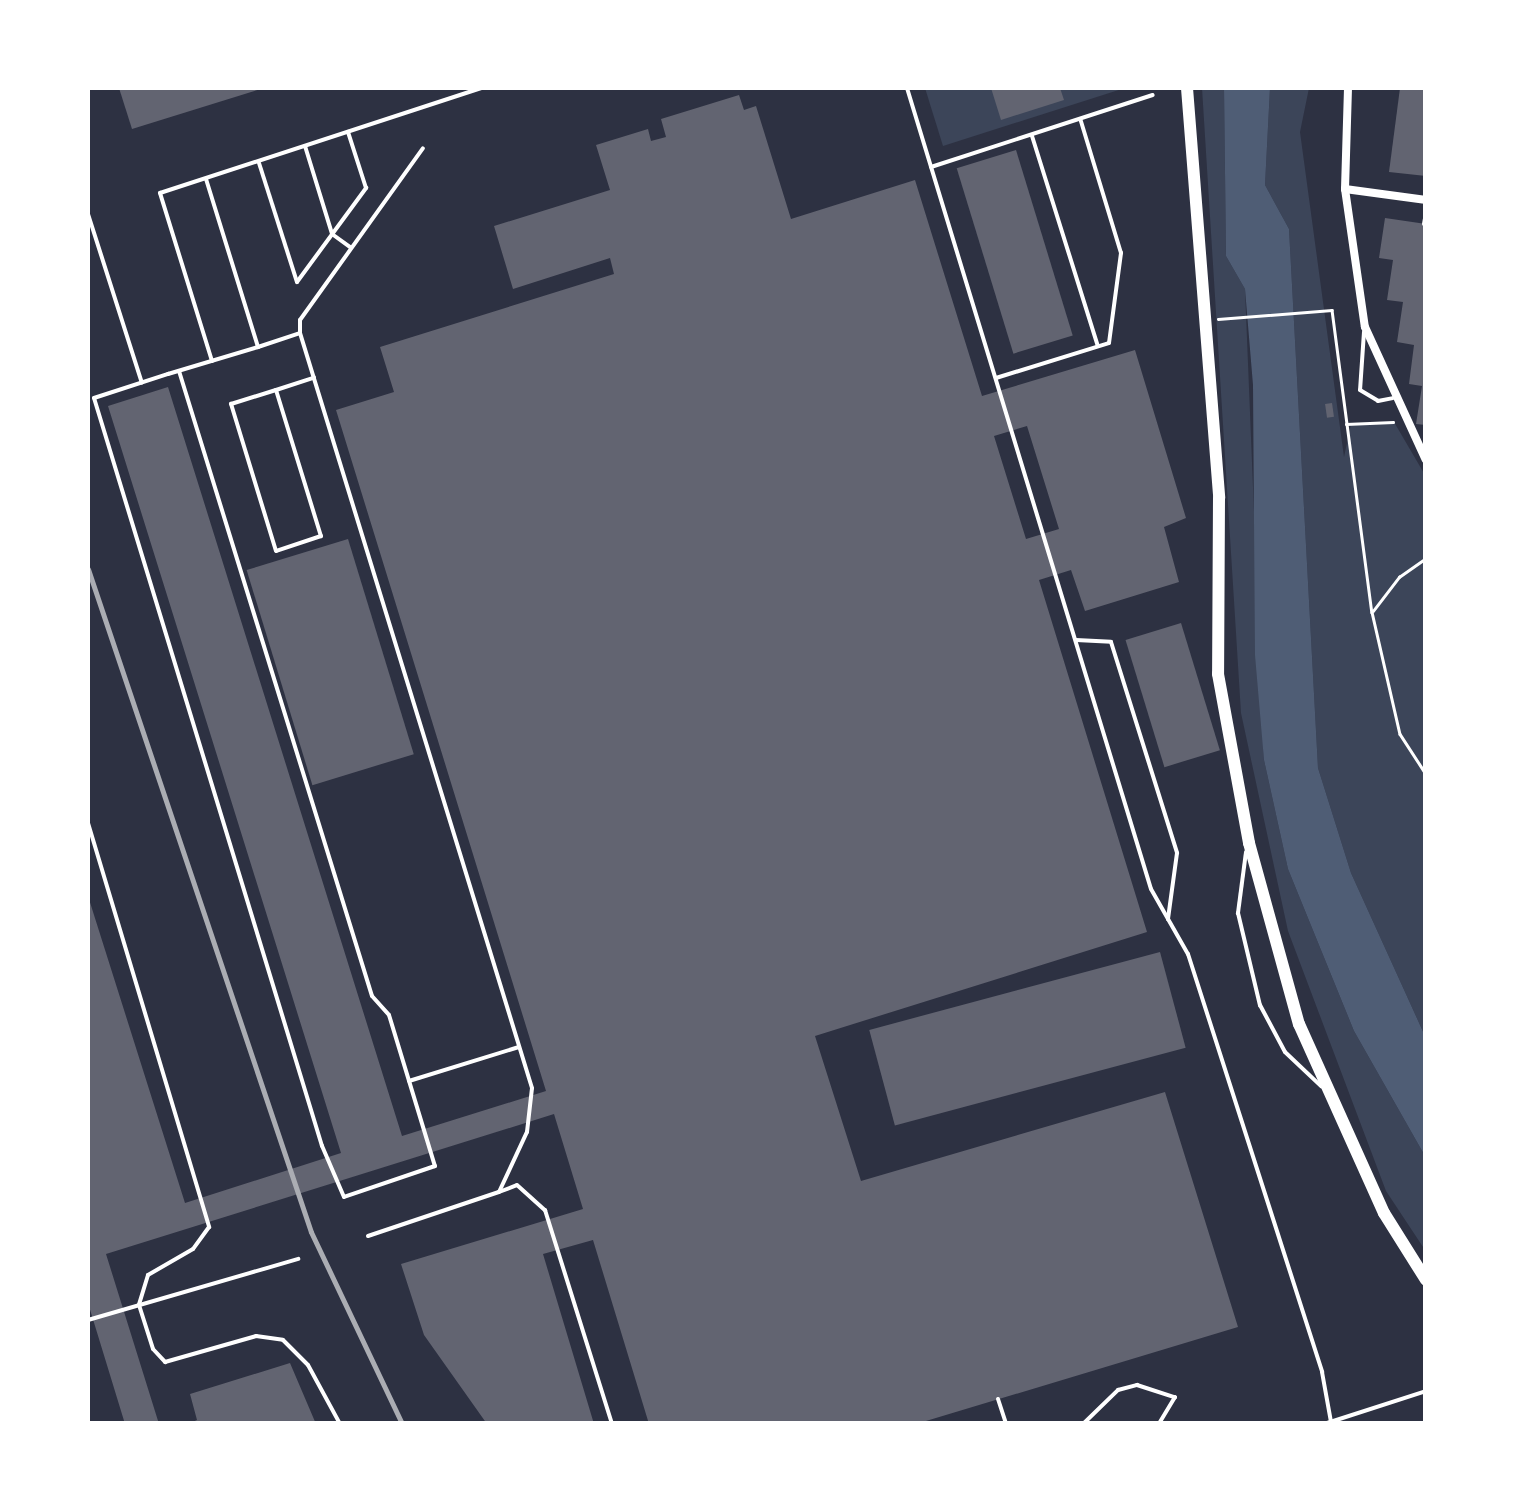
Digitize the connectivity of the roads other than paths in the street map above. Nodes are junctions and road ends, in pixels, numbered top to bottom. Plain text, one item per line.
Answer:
1 (481, 88) edge
2 (907, 88) edge
3 (1187, 88) edge
4 (1348, 88) edge
5 (1153, 94) dead end
6 (1080, 121) junction
7 (348, 132) junction
8 (1032, 136) junction
9 (305, 146) junction
10 (423, 148) dead end
11 (258, 161) junction
12 (932, 167) junction
13 (206, 178) junction
14 (1345, 190) junction
15 (1426, 200) edge
16 (1426, 213) edge
17 (88, 214) edge
18 (1424, 224) edge
19 (332, 234) junction
20 (350, 247) junction
21 (1364, 327) junction
22 (300, 333) junction
23 (258, 346) junction
24 (1098, 346) junction
25 (212, 361) junction
26 (179, 371) junction
27 (314, 378) junction
28 (996, 378) junction
29 (142, 382) junction
30 (88, 388) edge
31 (276, 390) junction
32 (94, 398) junction
33 (1392, 398) junction
34 (1426, 460) edge
35 (1076, 640) junction
36 (88, 823) edge
37 (1250, 844) junction
38 (1168, 919) junction
39 (519, 1048) junction
40 (407, 1081) junction
41 (1326, 1090) junction
42 (499, 1192) junction
43 (368, 1236) dead end
44 (298, 1259) dead end
45 (1426, 1280) edge
46 (139, 1305) junction
47 (88, 1320) edge
48 (1426, 1391) edge
49 (998, 1399) dead end
50 (1327, 1422) edge
51 (340, 1424) edge
52 (612, 1424) edge
53 (1006, 1424) edge
54 (1083, 1424) edge
55 (1160, 1424) edge

1 - 7 lane
2 - 12 lane
3 - 37 highway
4 - 14 street
5 - 6 lane
6 - 8 lane
6 - 24 lane
7 - 9 lane
7 - 19 lane
8 - 12 lane
8 - 24 lane
9 - 11 lane
9 - 19 lane
10 - 20 lane
11 - 13 lane
11 - 19 lane
12 - 28 lane
13 - 23 lane
13 - 25 lane
14 - 15 street
14 - 21 street
16 - 18 lane
17 - 29 lane
19 - 20 lane
20 - 22 lane
21 - 33 street
21 - 33 lane
22 - 23 lane
22 - 27 lane
23 - 25 lane
24 - 28 lane
25 - 26 lane
26 - 29 lane
26 - 40 lane
27 - 31 lane
27 - 39 lane
28 - 35 lane
29 - 32 lane
30 - 32 lane
31 - 31 lane
32 - 40 lane
33 - 34 street
35 - 38 lane
35 - 38 lane
36 - 46 lane
37 - 41 highway
37 - 41 lane
38 - 50 lane
39 - 40 lane
39 - 42 lane
41 - 45 highway
42 - 43 lane
42 - 52 lane
44 - 46 lane
46 - 47 lane
46 - 51 lane
48 - 50 lane
49 - 53 lane
54 - 55 lane

